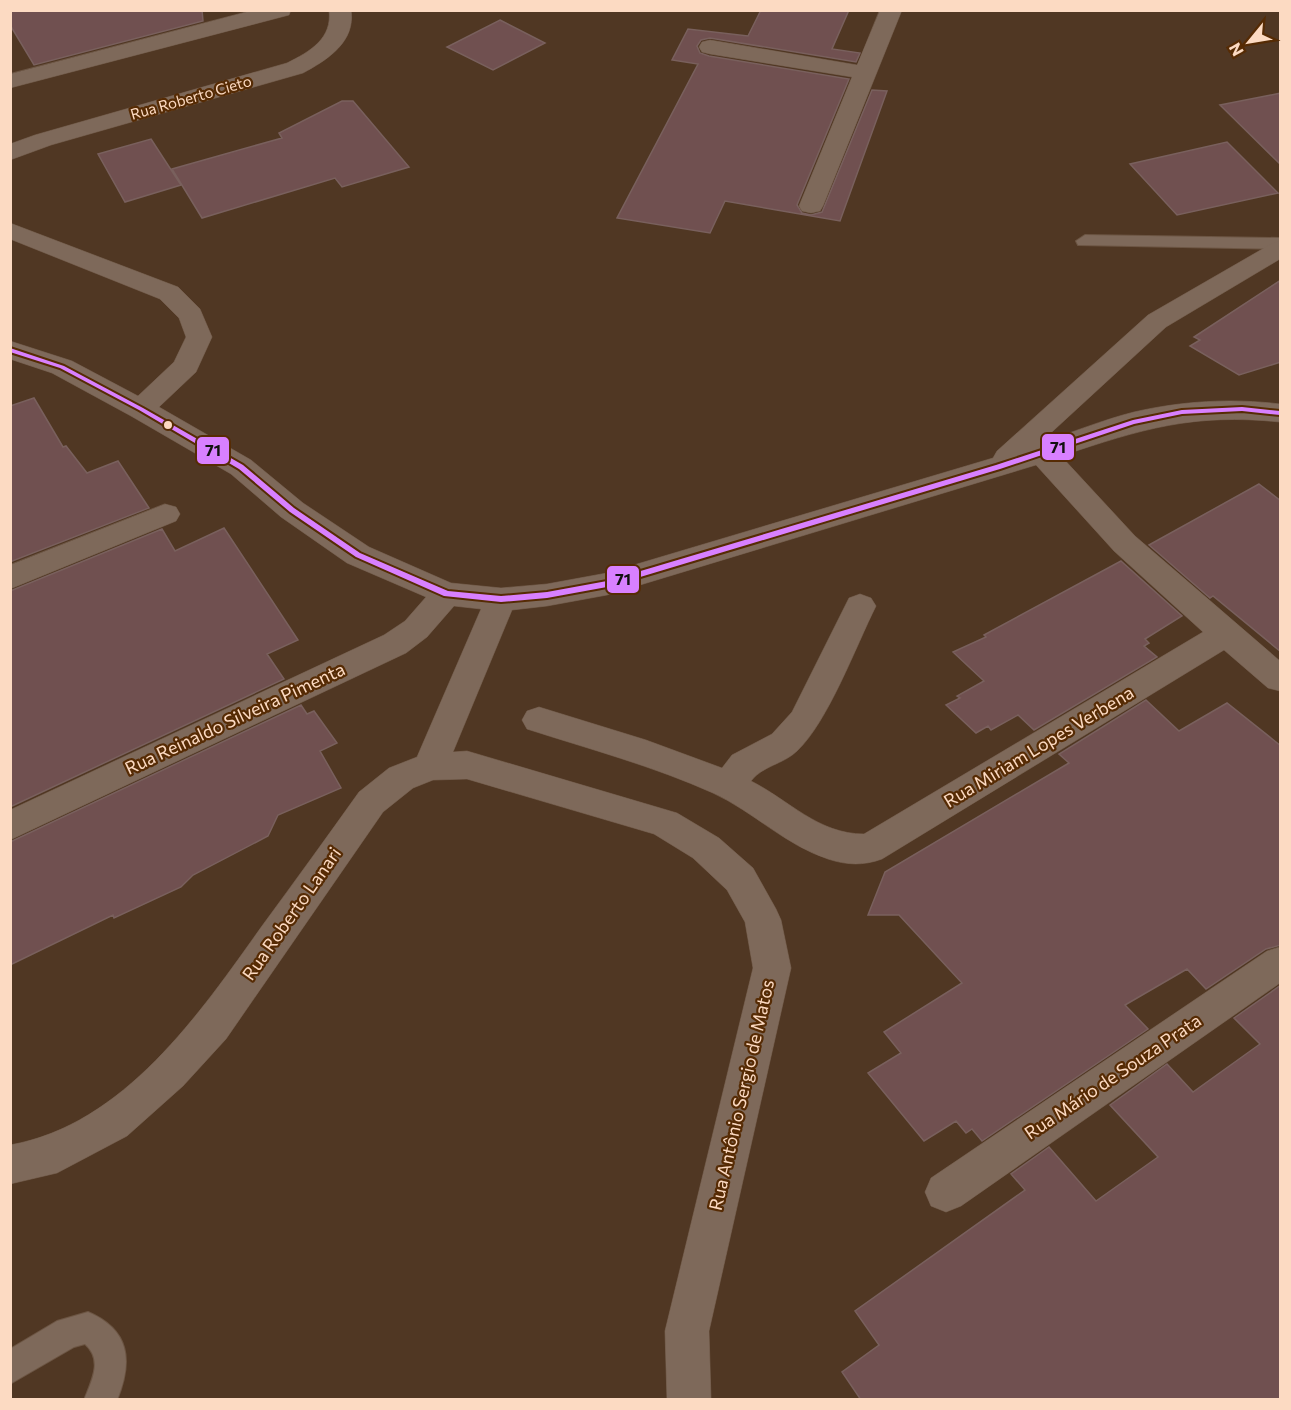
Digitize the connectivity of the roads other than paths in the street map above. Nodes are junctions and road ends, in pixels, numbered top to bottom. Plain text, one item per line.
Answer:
1 (281, 10) edge
2 (340, 10) edge
3 (891, 10) edge
4 (710, 47) dead end
5 (866, 73) junction
6 (10, 81) edge
7 (10, 153) edge
8 (811, 207) dead end
9 (10, 230) edge
10 (1085, 241) dead end
11 (1281, 243) edge
12 (1281, 249) edge
13 (10, 350) edge
14 (141, 409) junction
15 (1281, 412) edge
16 (1041, 452) junction
17 (998, 467) junction
18 (165, 514) dead end
19 (10, 578) edge
20 (447, 594) junction
21 (501, 599) junction
22 (860, 606) dead end
23 (1226, 634) junction
24 (1281, 679) edge
25 (539, 720) dead end
26 (430, 766) junction
27 (729, 785) junction
28 (10, 826) edge
29 (1281, 963) edge
30 (10, 1165) edge
31 (946, 1191) dead end
32 (10, 1368) edge
33 (100, 1400) edge
34 (690, 1400) edge

1 - 6 street
2 - 7 street, Rua Roberto Cieto
3 - 5 street
4 - 5 street
5 - 8 street
9 - 14 street
10 - 11 lane
12 - 17 street
13 - 14 street
14 - 20 street
15 - 16 street
16 - 17 street
16 - 23 street
17 - 21 street
18 - 19 street
20 - 21 street
20 - 28 street, Rua Reinaldo Silveira Pimenta
21 - 26 street
22 - 27 street
23 - 24 street
23 - 27 street, Rua Miriam Lopes Verbena
25 - 27 street
26 - 30 street, Rua Roberto Lanari
26 - 34 street, Rua Antônio Sergio de Matos
29 - 31 street, Rua Mário de Souza Prata
32 - 33 lane

